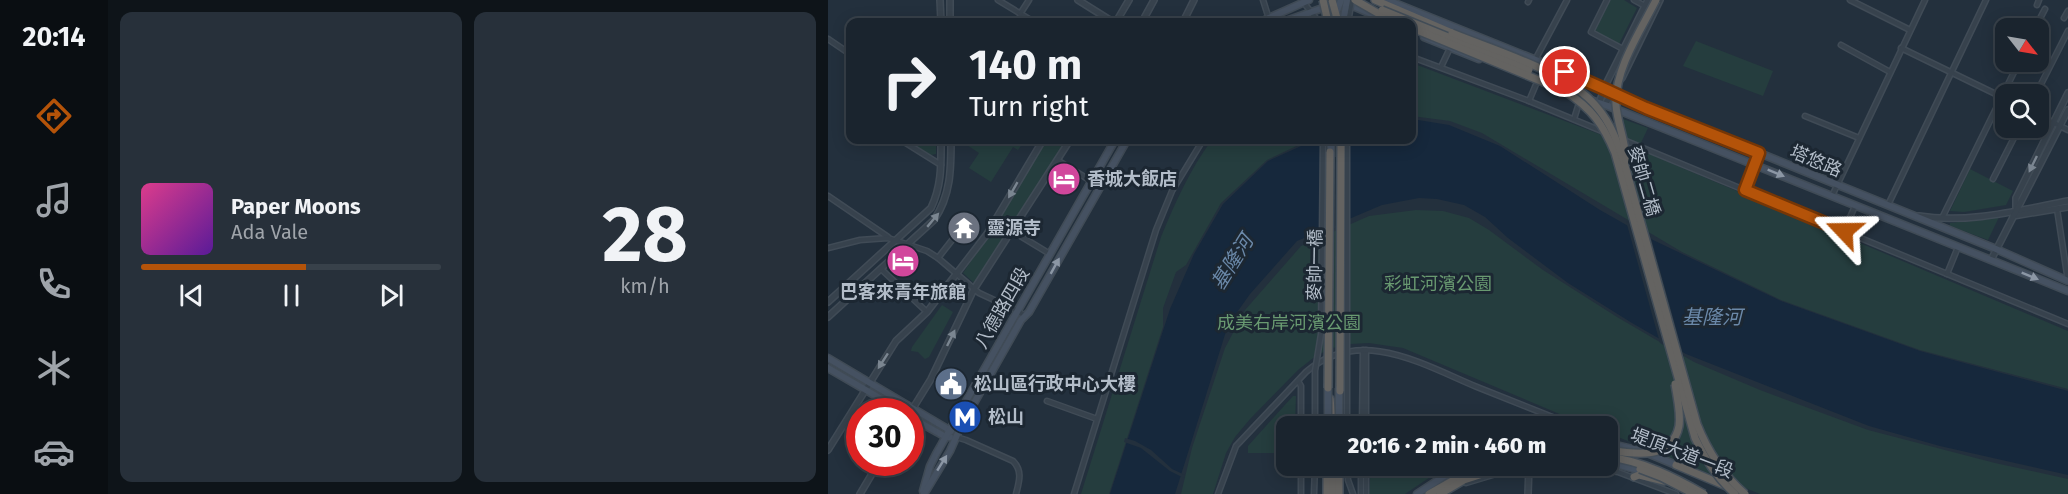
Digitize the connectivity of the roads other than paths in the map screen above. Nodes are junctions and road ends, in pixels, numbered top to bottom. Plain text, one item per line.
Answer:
1 (940, 0) edge
2 (950, 0) edge
3 (998, 0) edge
4 (1029, 0) edge
5 (1078, 0) edge
6 (1130, 0) edge
7 (1194, 0) edge
8 (1263, 0) edge
9 (1323, 0) edge
10 (1332, 0) edge
11 (1342, 0) edge
12 (1353, 0) edge
13 (1375, 0) edge
14 (1387, 0) edge
15 (1567, 0) edge
16 (1607, 0) edge
17 (1634, 0) edge
18 (1658, 0) edge
19 (1850, 0) edge
20 (1925, 0) edge
21 (1986, 0) edge
22 (1306, 1) edge
23 (1154, 2) edge
24 (1646, 3) edge
25 (2045, 9) dead end
26 (1311, 11) junction
27 (2068, 11) edge
28 (1020, 14) junction
29 (941, 18) edge
30 (950, 18) edge
31 (1027, 18) edge
32 (1107, 18) edge
33 (1117, 18) edge
34 (1144, 18) edge
35 (1185, 18) edge
36 (1269, 18) edge
37 (1271, 18) edge
38 (1293, 18) edge
39 (1316, 18) edge
40 (1327, 18) edge
41 (1329, 18) edge
42 (1335, 18) edge
43 (1337, 18) edge
44 (1343, 18) edge
45 (1349, 18) edge
46 (1382, 18) edge
47 (1390, 18) edge
48 (1402, 18) edge
49 (2040, 18) edge
50 (2064, 18) dead end
51 (1416, 24) edge
52 (1910, 30) junction
53 (2068, 31) edge
54 (1416, 32) edge
55 (1416, 32) edge
56 (828, 39) edge
57 (1841, 45) dead end
58 (1450, 48) junction
59 (1901, 48) junction
60 (1623, 49) junction
61 (846, 51) edge
62 (1416, 59) edge
63 (1534, 60) junction
64 (1616, 62) junction
65 (1628, 67) junction
66 (1441, 68) junction
67 (1890, 72) junction
68 (1950, 72) junction
69 (1537, 82) junction
70 (2041, 84) edge
71 (1604, 88) junction
72 (1612, 93) junction
73 (2068, 93) edge
74 (1995, 94) edge
75 (1581, 100) junction
76 (1529, 101) junction
77 (1602, 103) junction
78 (2068, 110) edge
79 (1805, 116) dead end
80 (1995, 116) edge
81 (1574, 119) junction
82 (2049, 121) edge
83 (2053, 123) junction
84 (2060, 126) junction
85 (2068, 130) edge
86 (1859, 138) junction
87 (2014, 138) edge
88 (907, 144) edge
89 (941, 144) edge
90 (951, 144) edge
91 (1041, 144) edge
92 (1067, 144) edge
93 (1113, 144) edge
94 (1125, 144) edge
95 (1201, 144) edge
96 (1323, 144) edge
97 (1331, 144) edge
98 (1331, 144) edge
99 (1341, 144) edge
100 (1341, 144) edge
101 (1347, 144) edge
102 (1759, 153) junction
103 (1057, 160) junction
104 (941, 165) junction
105 (1755, 165) junction
106 (1626, 169) junction
107 (1993, 179) dead end
108 (1091, 181) junction
109 (1837, 186) junction
110 (1745, 190) junction
111 (828, 196) edge
112 (1832, 196) junction
113 (2068, 201) edge
114 (1855, 206) junction
115 (1888, 206) junction
116 (2068, 207) edge
117 (2057, 209) junction
118 (1898, 210) junction
119 (2014, 213) junction
120 (1942, 219) junction
121 (1012, 231) junction
122 (1844, 231) junction
123 (956, 235) dead end
124 (888, 238) junction
125 (896, 241) junction
126 (908, 245) junction
127 (1958, 247) junction
128 (828, 248) edge
129 (1996, 249) junction
130 (1050, 255) junction
131 (938, 258) junction
132 (1991, 260) junction
133 (881, 269) junction
134 (957, 274) junction
135 (1947, 274) junction
136 (2068, 281) edge
137 (974, 289) junction
138 (2066, 291) edge
139 (828, 302) edge
140 (1018, 311) junction
141 (927, 312) junction
142 (828, 316) edge
143 (1025, 316) junction
144 (2067, 321) edge
145 (1365, 350) junction
146 (828, 358) edge
147 (828, 368) edge
148 (1676, 372) junction
149 (870, 381) junction
150 (1298, 381) junction
151 (865, 390) junction
152 (879, 398) edge
153 (892, 398) edge
154 (921, 398) edge
155 (1047, 401) dead end
156 (1301, 416) edge
157 (1315, 416) edge
158 (1333, 416) edge
159 (1334, 416) edge
160 (1334, 416) edge
161 (1336, 416) edge
162 (1347, 416) edge
163 (1364, 416) edge
164 (1551, 416) edge
165 (924, 418) edge
166 (1097, 419) junction
167 (924, 421) edge
168 (950, 430) junction
169 (946, 437) junction
170 (956, 437) junction
171 (1618, 445) edge
172 (1618, 447) edge
173 (828, 450) edge
174 (1618, 460) edge
175 (1676, 465) joint
176 (1618, 466) edge
177 (1618, 466) edge
178 (1618, 473) edge
179 (871, 476) edge
180 (1301, 476) edge
181 (1315, 476) edge
182 (1327, 476) edge
183 (1333, 476) edge
184 (1341, 476) edge
185 (1345, 476) edge
186 (1364, 476) edge
187 (1445, 476) edge
188 (1462, 476) edge
189 (1477, 476) edge
190 (1481, 476) edge
191 (1492, 476) edge
192 (1529, 476) edge
193 (1634, 477) junction
194 (1668, 482) junction
195 (1466, 483) junction
196 (860, 494) edge
197 (923, 494) edge
198 (1016, 494) edge
199 (1074, 494) edge
200 (1218, 494) edge
201 (1301, 494) edge
202 (1314, 494) edge
203 (1327, 494) edge
204 (1333, 494) edge
205 (1339, 494) edge
206 (1353, 494) edge
207 (1363, 494) edge
208 (1418, 494) edge
209 (1429, 494) edge
210 (1440, 494) edge
211 (1445, 494) edge
212 (1528, 494) edge
213 (1676, 494) edge
214 (1694, 494) edge
215 (1704, 494) edge
216 (1736, 494) edge
217 (1745, 494) edge

1 - 29 street
2 - 30 street
3 - 28 street
4 - 28 street
5 - 32 street
6 - 33 street
7 - 35 street
8 - 36 street
9 - 40 highway, bridge
10 - 41 street, bridge
10 - 43 highway, bridge
11 - 26 main road
11 - 42 main road, bridge
11 - 44 main road, bridge
11 - 46 main road
11 - 48 highway, bridge
12 - 45 street, bridge
12 - 47 highway, bridge
13 - 106 highway, 麥帥二橋, bridge
14 - 63 main road, 塔悠路
15 - 63 street
16 - 60 street
17 - 24 street
18 - 65 street
18 - 106 highway, bridge
19 - 52 street
20 - 52 street
21 - 68 street
22 - 26 street
22 - 37 main road
23 - 34 street
24 - 60 street
25 - 49 street
26 - 38 main road
26 - 39 street
27 - 50 street
28 - 31 street
51 - 75 highway, bridge
52 - 59 street
53 - 70 street
54 - 75 highway, 麥帥二橋, bridge
55 - 58 main road, 塔悠路
56 - 61 street
57 - 67 street
58 - 66 street
58 - 69 main road, 塔悠路
59 - 67 street
59 - 68 street
60 - 64 street
62 - 66 street
63 - 71 main road, 塔悠路
64 - 65 street
64 - 71 street
65 - 72 street
66 - 76 street
67 - 86 street
68 - 74 street
68 - 115 street
69 - 75 main road, 塔悠路
69 - 76 street
71 - 72 main road, 塔悠路
71 - 77 street
72 - 77 street
72 - 102 main road, 塔悠路
73 - 83 street
75 - 77 main road, 塔悠路
75 - 81 street
75 - 148 highway, 麥帥二橋, bridge
76 - 81 street
77 - 105 main road, 塔悠路
78 - 84 street
79 - 86 street
80 - 120 street
81 - 110 street
82 - 83 street
83 - 84 street
83 -> 119 street
84 - 85 street
84 - 119 street
86 - 109 street
87 - 107 street
88 - 104 street
89 - 104 street
126 -> 90 street
91 -> 134 street
92 - 103 street
93 - 108 main road, 八德路四段
143 -> 94 main road, 八德路四段
95 - 166 street
96 - 157 street, bridge
97 - 158 highway, 麥帥一橋, bridge
98 - 159 main road, 麥帥一橋, bridge
99 - 160 main road, 麥帥一橋, bridge
100 - 161 highway, 麥帥一橋, bridge
101 - 162 street, bridge
102 - 105 street
102 - 109 main road, 塔悠路
103 - 108 street
103 - 121 street
104 - 125 street
105 - 110 street
105 -> 112 main road, 塔悠路
106 - 217 highway, 麥帥二橋, bridge
108 - 130 main road, 八德路四段
109 - 112 street
109 - 115 main road, 塔悠路
110 - 122 street
111 - 124 street
112 - 114 main road, 塔悠路
113 - 119 street
114 - 122 street
114 - 127 main road, 塔悠路
115 - 118 main road, 塔悠路
116 - 117 street
117 - 119 street
117 - 136 street
118 - 120 street
118 - 129 main road, 塔悠路
119 - 120 street
119 - 129 street
121 - 130 street
121 - 137 street
122 - 135 street
123 - 131 street
124 - 125 street
124 - 128 street
125 - 126 street
125 - 139 street
126 - 131 street
126 - 133 street
127 - 132 main road, 塔悠路
127 - 135 street
129 - 132 street
129 - 136 main road, 塔悠路
130 - 140 main road, 八德路四段
131 - 134 street
132 -> 138 main road, 塔悠路
133 - 141 street
133 - 142 street
134 - 137 street
134 - 141 street
135 - 144 street
136 - 138 street
137 - 140 street
154 -> 137 street
140 - 143 street
140 - 168 main road, 八德路四段
141 -> 149 street
143 - 170 main road, 八德路四段
145 - 150 street
145 - 163 street
145 - 164 street
146 - 149 main road
147 - 151 main road
148 - 172 highway, bridge
148 - 216 highway, 麥帥二橋, bridge
149 - 151 street
149 - 153 main road
150 - 156 street
150 - 200 street
151 - 152 main road
151 - 173 street
155 - 166 street
165 - 168 main road
166 - 199 street
167 - 169 main road
168 - 169 main road, 八德路四段
168 - 170 main road
169 - 170 main road
169 - 197 main road, 八德路四段
197 -> 170 main road, 八德路四段
170 - 198 street
171 - 175 main road, 堤頂大道一段
174 - 215 highway, bridge
175 - 217 highway, 堤頂大道一段
176 - 194 main road, 堤頂大道一段
177 - 214 highway, bridge
178 - 193 street
179 - 196 street
180 - 201 street
181 - 202 street
182 - 203 highway
183 - 204 highway
184 - 205 highway
185 - 206 street
186 - 207 street
187 - 208 main road
188 - 209 highway
189 - 210 highway
190 - 195 main road
191 - 195 street
192 - 212 street
193 - 194 highway
193 - 213 street
194 - 214 highway, 堤頂大道一段
195 - 211 main road

